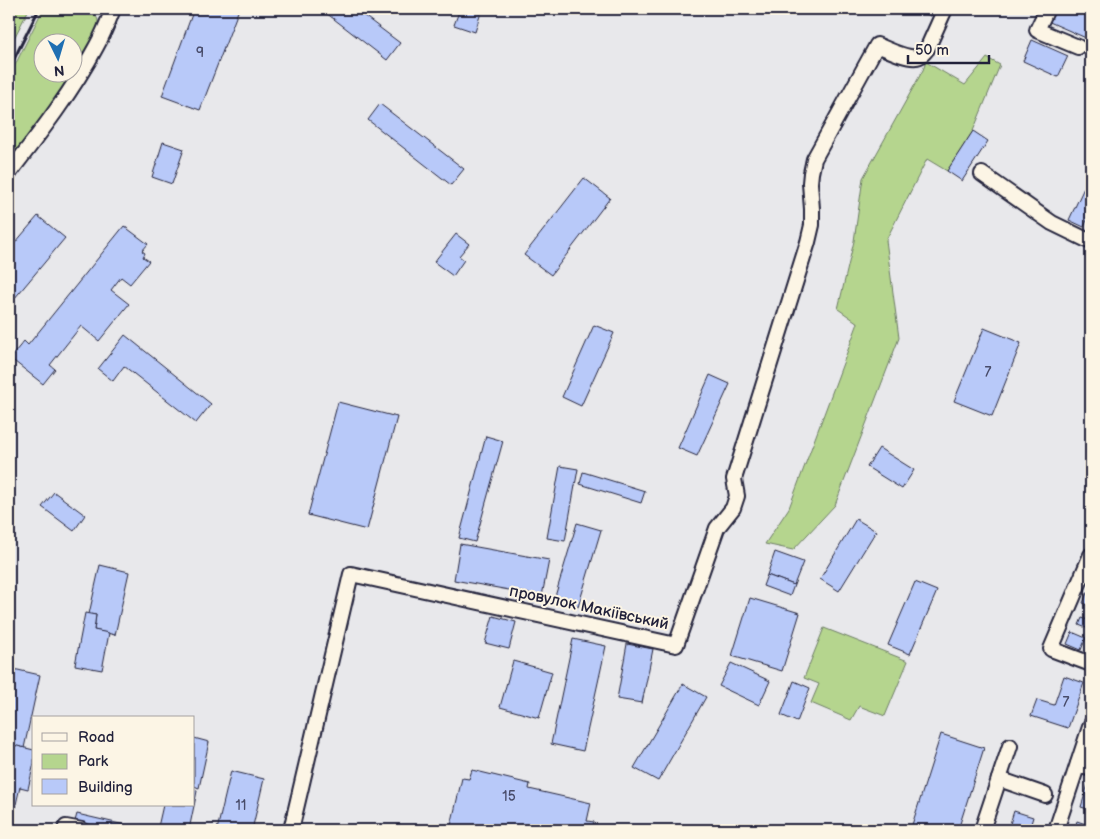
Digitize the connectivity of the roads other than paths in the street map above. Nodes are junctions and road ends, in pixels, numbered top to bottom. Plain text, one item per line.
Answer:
1 (111, 9) edge
2 (944, 9) edge
3 (1047, 9) edge
4 (1078, 47) dead end
5 (9, 173) edge
6 (982, 174) dead end
7 (1091, 242) edge
8 (1091, 555) edge
9 (1091, 664) edge
10 (1091, 724) edge
11 (1010, 746) dead end
12 (1078, 764) junction
13 (1091, 769) edge
14 (999, 779) junction
15 (1045, 795) dead end
16 (65, 830) edge
17 (82, 830) edge
18 (291, 830) edge
19 (982, 830) edge
20 (1056, 830) edge

1 - 5 street
2 - 18 street, провулок Макіївський
3 - 4 street
6 - 7 street
8 - 9 street
10 - 12 street
11 - 14 street
12 - 13 street
12 - 20 street
14 - 15 street
14 - 19 street
16 - 17 street

